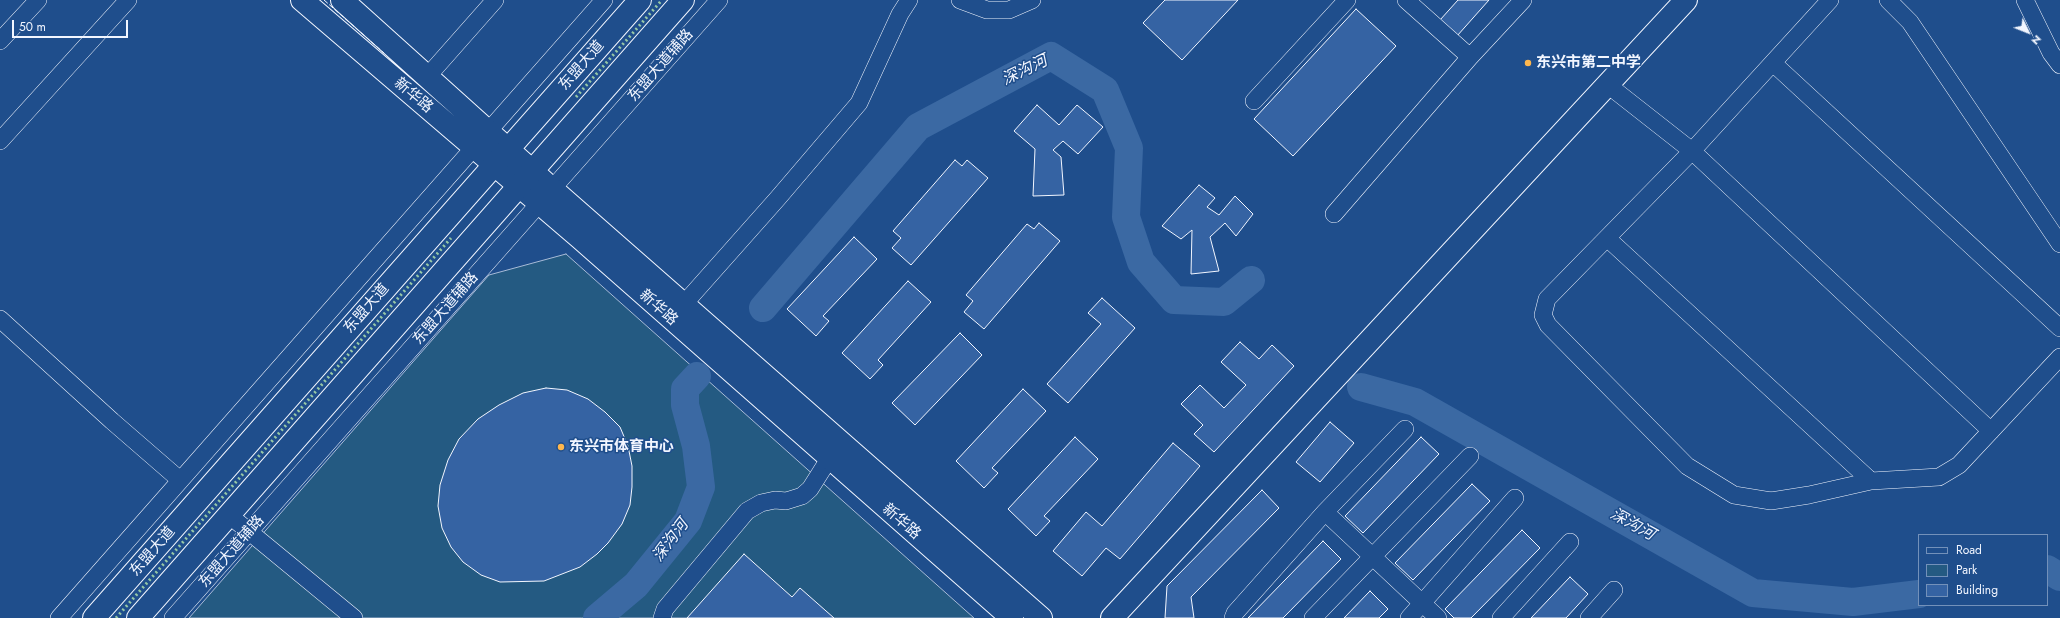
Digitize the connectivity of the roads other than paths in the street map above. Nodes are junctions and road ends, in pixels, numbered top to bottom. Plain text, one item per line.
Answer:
1 (38, 0) edge
2 (128, 0) edge
3 (302, 0) edge
4 (342, 0) edge
5 (495, 0) edge
6 (604, 0) edge
7 (640, 0) edge
8 (683, 0) edge
9 (719, 0) edge
10 (909, 0) edge
11 (960, 0) edge
12 (1032, 0) edge
13 (1347, 0) edge
14 (1406, 0) edge
15 (1523, 0) edge
16 (1686, 0) edge
17 (1830, 0) edge
18 (1888, 0) edge
19 (2025, 0) edge
20 (0, 41) edge
21 (1470, 58) junction
22 (1773, 63) junction
23 (2060, 65) edge
24 (427, 77) junction
25 (1608, 85) junction
26 (1254, 101) dead end
27 (488, 131) junction
28 (0, 141) edge
29 (474, 148) junction
30 (1692, 151) junction
31 (501, 157) junction
32 (525, 179) junction
33 (545, 197) junction
34 (1334, 214) dead end
35 (1607, 238) junction
36 (2060, 244) edge
37 (683, 305) junction
38 (0, 319) edge
39 (2060, 328) edge
40 (2060, 357) edge
41 (1405, 429) dead end
42 (1991, 431) junction
43 (1470, 456) dead end
44 (829, 459) junction
45 (180, 480) junction
46 (1871, 481) junction
47 (1514, 498) dead end
48 (1325, 512) junction
49 (229, 514) junction
50 (249, 532) junction
51 (1570, 542) dead end
52 (1373, 556) junction
53 (1614, 590) dead end
54 (1422, 603) junction
55 (59, 618) edge
56 (94, 618) edge
57 (138, 618) edge
58 (173, 618) edge
59 (354, 618) edge
60 (662, 618) edge
61 (1012, 618) edge
62 (1041, 618) edge
63 (1112, 618) edge
64 (1233, 618) edge
65 (1313, 618) edge
66 (1409, 618) edge
67 (1438, 618) edge
68 (1500, 618) edge
69 (1589, 618) edge

1 - 20 street
2 - 28 street
3 - 29 main road, 新华路
4 - 24 main road, 新华路
5 - 24 street
6 - 27 street
7 - 31 main road, 东盟大道
8 - 32 main road
9 - 33 street, 东盟大道辅路
10 - 37 street
11 - 12 street
13 - 26 street
14 - 21 street
15 - 21 street
16 - 25 main road
17 - 22 street
18 - 36 street
19 - 23 street
21 - 34 street
22 - 30 street
22 - 39 street
24 - 27 main road, 新华路
25 - 30 street
25 - 63 main road
27 - 29 street
27 - 31 main road, 新华路
29 - 31 main road, 新华路
29 - 45 street
30 - 35 street
30 - 42 street
31 - 32 main road, 新华路
31 - 56 main road, 东盟大道
32 - 33 main road, 新华路
32 - 49 main road
33 - 37 main road, 新华路
33 - 44 main road, 新华路
33 - 50 street, 东盟大道辅路
35 - 46 street
35 - 46 street
37 - 62 main road, 新华路
38 - 45 street
40 - 42 street
41 - 48 street
42 - 46 street
43 - 52 street
44 - 60 street
44 - 61 main road, 新华路
45 - 55 street
47 - 54 street
48 - 52 street
48 - 64 street
49 - 50 street
49 - 57 main road
50 - 58 street, 东盟大道辅路
50 - 59 street
51 - 68 street
52 - 54 street
52 - 65 street
53 - 69 street
54 - 66 street
54 - 67 street

